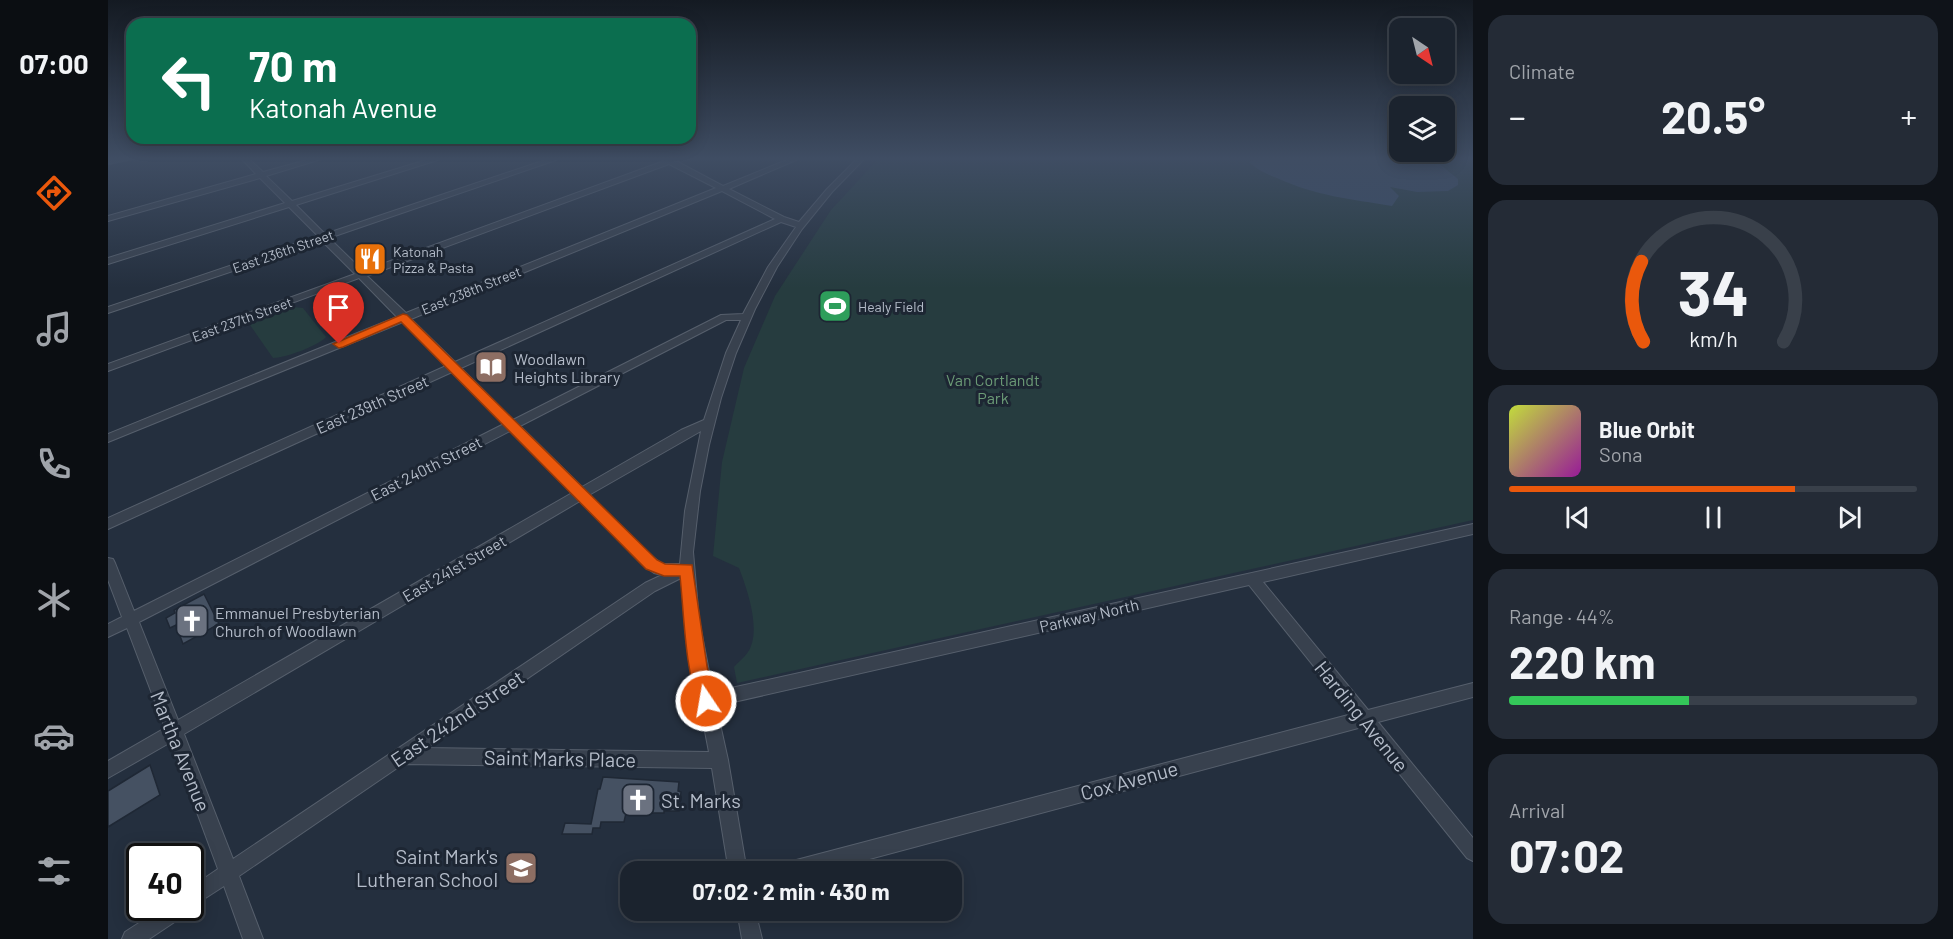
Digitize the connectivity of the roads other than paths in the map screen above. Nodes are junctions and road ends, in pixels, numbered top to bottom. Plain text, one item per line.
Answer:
1 (171, 201) edge
2 (287, 201) edge
3 (300, 201) edge
4 (432, 201) edge
5 (556, 201) edge
6 (691, 201) edge
7 (746, 201) edge
8 (824, 201) edge
9 (290, 204) junction
10 (108, 219) edge
11 (781, 219) junction
12 (802, 226) junction
13 (323, 238) junction
14 (108, 261) edge
15 (360, 275) junction
16 (108, 310) edge
17 (747, 317) junction
18 (403, 318) junction
19 (453, 367) junction
20 (108, 368) edge
21 (708, 423) junction
22 (510, 425) junction
23 (108, 438) edge
24 (581, 494) junction
25 (108, 524) edge
26 (1473, 529) edge
27 (108, 564) edge
28 (687, 570) junction
29 (1252, 578) junction
30 (129, 620) junction
31 (108, 631) edge
32 (1473, 690) edge
33 (706, 701) junction
34 (1364, 718) junction
35 (173, 731) junction
36 (401, 756) junction
37 (720, 760) junction
38 (108, 770) edge
39 (1473, 852) edge
40 (736, 861) edge
41 (826, 861) edge
42 (229, 872) junction
43 (204, 889) edge
44 (159, 921) edge
45 (748, 921) edge
46 (132, 939) edge
47 (253, 939) edge
48 (752, 939) edge

1 - 10 street
2 - 9 street
3 - 9 street
4 - 13 street, East 236th Street
5 - 15 street, East 237th Street
6 - 18 street, East 238th Street
7 - 11 street
8 - 12 street
9 - 13 street
9 - 14 street
11 - 12 street
11 - 19 street, East 239th Street
12 - 17 street
13 - 15 street
13 - 16 street, East 236th Street
15 - 18 street
15 - 20 street, East 237th Street
17 - 21 street
17 - 22 street, East 240th Street
18 - 19 street
18 - 23 street, East 238th Street
19 - 22 street
19 - 25 street, East 239th Street
21 - 24 street, East 241st Street
21 - 28 street
22 - 24 street
22 - 30 street, East 240th Street
24 - 28 street
24 - 35 street, East 241st Street
26 - 29 street, Parkway North
27 - 30 street, Martha Avenue
28 - 33 street
28 - 36 street, East 242nd Street
29 - 33 street, Parkway North
29 - 34 street, Harding Avenue
30 - 31 street, East 240th Street
30 - 35 street, Martha Avenue
32 - 34 street, Cox Avenue
33 - 37 street
34 - 39 street, Harding Avenue
34 - 41 street, Cox Avenue
35 - 38 street, East 241st Street
35 - 42 street, Martha Avenue
36 - 37 street, Saint Marks Place
36 - 42 street, East 242nd Street
37 - 40 street
42 - 43 street, East 242nd Street
42 - 47 street, Martha Avenue
44 - 46 street
45 - 48 street

